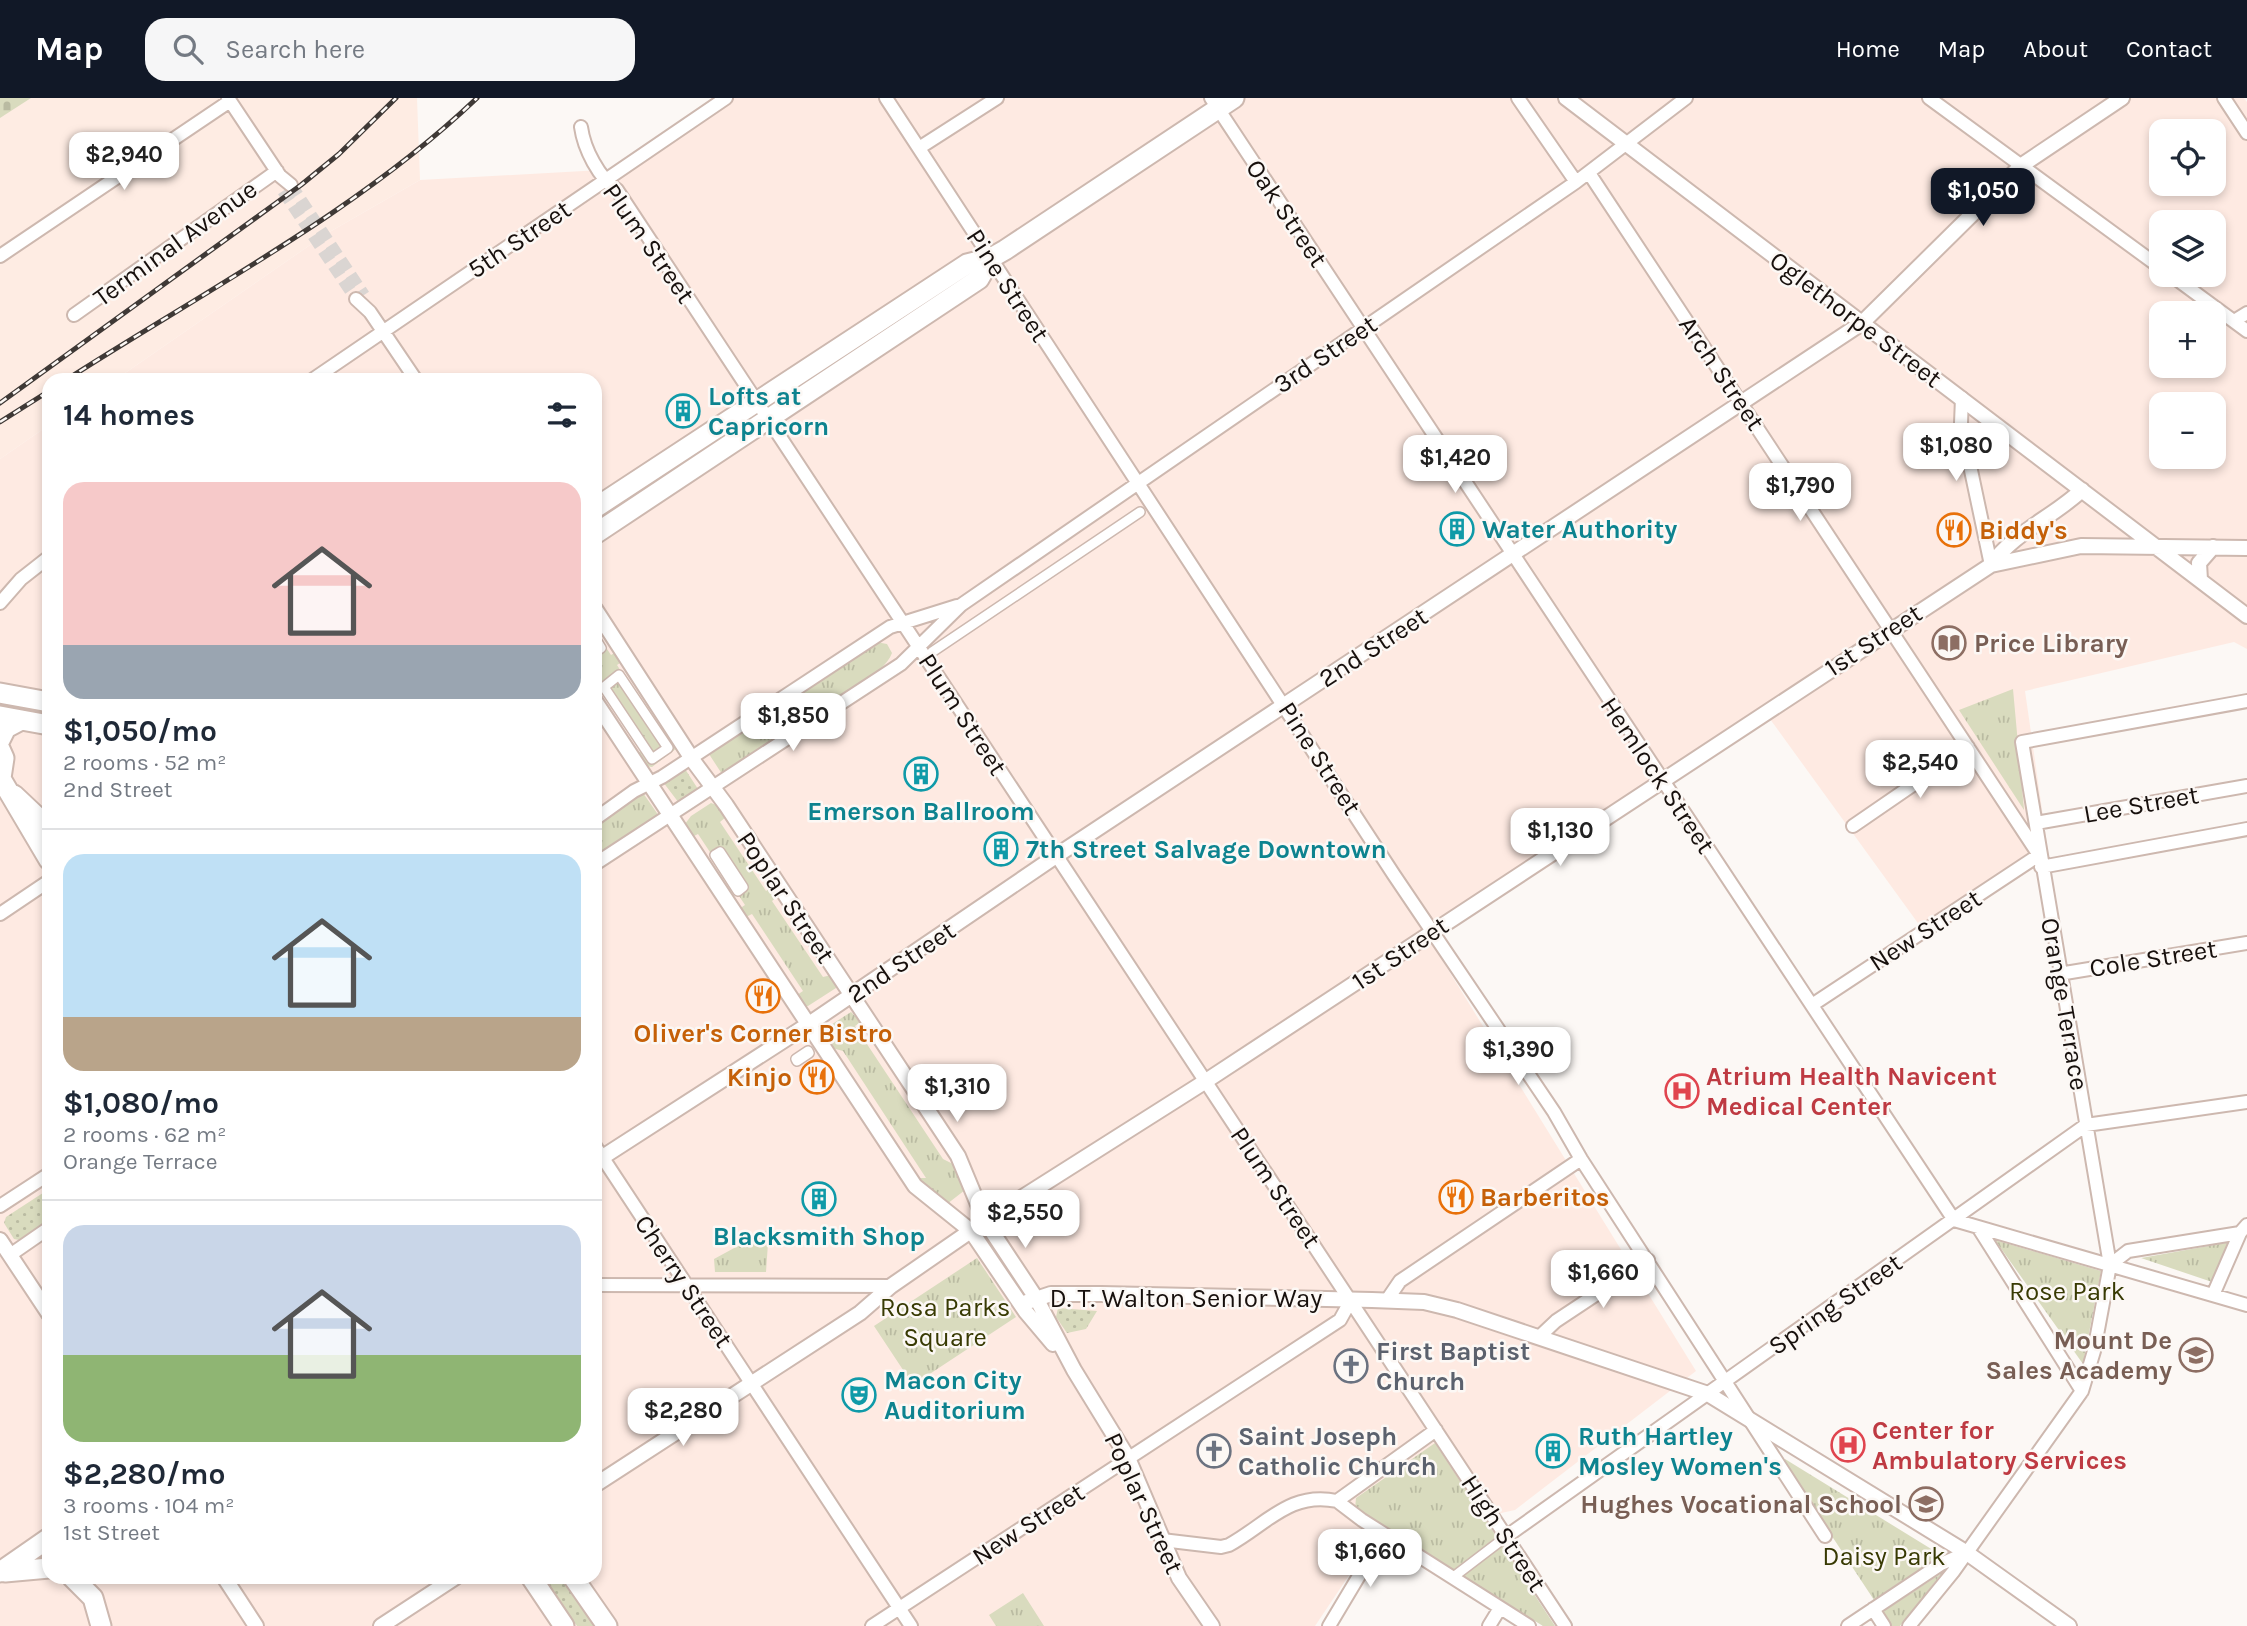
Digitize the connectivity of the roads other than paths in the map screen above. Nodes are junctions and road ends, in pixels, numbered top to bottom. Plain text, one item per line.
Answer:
1 (726, 98) edge
2 (886, 98) edge
3 (997, 98) edge
4 (1518, 98) edge
5 (1566, 98) edge
6 (1686, 98) edge
7 (1929, 98) edge
8 (2122, 98) edge
9 (2224, 98) edge
10 (229, 100) edge
11 (1221, 102) edge
12 (581, 127) dead end
13 (2247, 133) edge
14 (1626, 146) junction
15 (919, 148) junction
16 (2022, 165) junction
17 (1589, 173) junction
18 (279, 174) junction
19 (605, 182) junction
20 (1576, 182) junction
21 (287, 188) tunnel mouth
22 (1, 251) edge
23 (990, 258) junction
24 (2149, 259) edge
25 (2187, 287) edge
26 (360, 297) tunnel mouth
27 (2247, 313) edge
28 (74, 315) dead end
29 (2234, 321) junction
30 (1862, 323) junction
31 (1364, 328) junction
32 (383, 331) junction
33 (2247, 331) edge
34 (322, 373) edge
35 (411, 373) edge
36 (1962, 398) junction
37 (755, 402) junction
38 (1741, 404) junction
39 (769, 420) junction
40 (1137, 481) junction
41 (2082, 490) junction
42 (602, 503) edge
43 (1140, 512) dead end
44 (602, 529) edge
45 (2153, 545) junction
46 (2213, 547) junction
47 (2247, 548) edge
48 (1513, 554) junction
49 (42, 562) edge
50 (1991, 565) junction
51 (2200, 580) junction
52 (0, 603) edge
53 (961, 605) junction
54 (2247, 615) edge
55 (602, 620) edge
56 (902, 623) junction
57 (1890, 629) junction
58 (919, 648) junction
59 (932, 652) dead end
60 (604, 687) joint
61 (0, 693) edge
62 (42, 701) edge
63 (2247, 701) edge
64 (1285, 705) junction
65 (602, 711) edge
66 (0, 716) edge
67 (21, 720) junction
68 (42, 724) edge
69 (0, 740) edge
70 (1968, 747) junction
71 (0, 749) edge
72 (690, 756) junction
73 (1661, 780) junction
74 (3, 781) edge
75 (651, 782) junction
76 (2247, 786) edge
77 (711, 788) junction
78 (602, 814) edge
79 (672, 815) junction
80 (42, 821) edge
81 (2036, 823) junction
82 (1853, 826) dead end
83 (2247, 829) edge
84 (42, 850) edge
85 (1056, 856) junction
86 (602, 860) edge
87 (2040, 861) junction
88 (42, 886) edge
89 (0, 914) edge
90 (1434, 930) junction
91 (2247, 943) edge
92 (2059, 974) junction
93 (851, 995) junction
94 (1812, 1005) junction
95 (809, 1024) junction
96 (1206, 1082) junction
97 (2247, 1102) edge
98 (2086, 1125) junction
99 (602, 1153) edge
100 (1580, 1159) junction
101 (602, 1161) edge
102 (42, 1179) edge
103 (0, 1206) edge
104 (1954, 1220) junction
105 (985, 1221) junction
106 (1978, 1227) junction
107 (2243, 1229) edge
108 (971, 1231) junction
109 (42, 1233) edge
110 (0, 1240) edge
111 (10, 1255) junction
112 (1647, 1260) junction
113 (2110, 1265) junction
114 (602, 1285) edge
115 (687, 1285) junction
116 (891, 1286) junction
117 (2213, 1295) junction
118 (1036, 1298) junction
119 (1351, 1300) junction
120 (1387, 1300) junction
121 (42, 1303) edge
122 (1021, 1304) junction
123 (2247, 1305) edge
124 (1539, 1336) junction
125 (1074, 1370) junction
126 (1727, 1381) junction
127 (752, 1382) junction
128 (2082, 1391) junction
129 (1708, 1394) junction
130 (1751, 1421) junction
131 (1436, 1430) junction
132 (1128, 1458) junction
133 (602, 1480) edge
134 (1337, 1501) junction
135 (1384, 1534) junction
136 (1507, 1536) junction
137 (1825, 1536) dead end
138 (1162, 1540) junction
139 (42, 1543) edge
140 (1967, 1553) junction
141 (42, 1569) edge
142 (0, 1572) edge
143 (1452, 1578) junction
144 (79, 1584) edge
145 (229, 1584) edge
146 (445, 1584) edge
147 (536, 1584) edge
148 (578, 1584) edge
149 (899, 1608) junction
150 (1500, 1608) junction
151 (1872, 1609) junction
152 (101, 1626) edge
153 (256, 1626) edge
154 (381, 1626) edge
155 (565, 1626) edge
156 (607, 1626) edge
157 (872, 1626) edge
158 (911, 1626) edge
159 (1212, 1626) edge
160 (1329, 1626) edge
161 (1489, 1626) edge
162 (1529, 1626) edge
163 (1565, 1626) edge
164 (1848, 1626) edge
165 (1884, 1626) edge
166 (1909, 1626) edge
167 (2069, 1626) edge

1 - 19 street, 5th Street
2 - 15 street, Pine Street
3 - 15 street
4 - 20 street
5 - 14 street, Oglethorpe Street
6 - 14 street, 3rd Street
7 - 16 street
8 - 16 street, 2nd Street
9 - 13 street
10 - 18 street
10 - 22 street
11 - 23 main road
11 - 31 street, Oak Street
12 - 19 street, Plum Street
14 - 17 street, 3rd Street
14 - 30 street, Oglethorpe Street
15 - 23 street, Pine Street
16 - 24 street
16 - 30 street, 2nd Street
17 - 20 street, 3rd Street
17 - 38 street, Arch Street
18 - 21 street
18 - 28 street, Terminal Avenue
19 - 32 street, 5th Street
19 - 37 street, Plum Street
20 - 31 street, 3rd Street
23 - 37 main road
23 - 39 main road
23 - 40 street, Pine Street
25 - 29 street
26 - 32 street
27 - 29 street
29 - 33 street
30 - 36 street, Oglethorpe Street
30 - 38 street, 2nd Street
31 - 40 street, 3rd Street
31 - 48 street, Hemlock Street
32 - 34 street, 5th Street
32 - 35 street
36 - 41 street, Oglethorpe Street
36 - 50 street
37 - 39 street, Plum Street
37 - 42 main road
38 - 48 street, 2nd Street
38 - 57 street, Arch Street
39 - 44 main road
39 - 56 street, Plum Street
40 - 53 street, 3rd Street
40 - 64 street, Pine Street
41 - 45 street, Oglethorpe Street
41 - 50 street
43 - 59 street
45 - 46 street, 1st Street
45 - 50 street, 1st Street
45 - 51 street, Oglethorpe Street
46 - 47 street, 1st Street
46 - 51 street
48 - 64 street, 2nd Street
48 - 73 street, Hemlock Street
49 - 52 street
50 - 57 street, 1st Street
51 - 54 street, Oglethorpe Street
53 - 56 street, 3rd Street
53 - 58 street, 3rd Street
55 - 72 street, Poplar Street
56 - 58 street, Plum Street
56 - 72 street, 3rd Street
57 - 70 street, Arch Street
57 - 73 street, 1st Street
58 - 77 street, 3rd Street
58 - 85 street, Plum Street
60 - 60 street
61 - 62 main road
63 - 81 street, Orange Terrace
64 - 85 street, 2nd Street
64 - 90 street, Pine Street
65 - 75 street, Poplar Street
66 - 67 main road
67 - 68 main road
67 - 69 main road
70 - 82 street
70 - 87 street, Arch Street
71 - 74 main road
72 - 75 street, 3rd Street
72 - 77 street, Poplar Street
73 - 90 street, 1st Street
73 - 94 street, Hemlock Street
74 - 80 main road
74 - 84 main road
75 - 78 street, 3rd Street
75 - 79 street, Poplar Street
76 - 81 street, Lee Street
77 - 79 street, 3rd Street
77 - 93 street, Poplar Street
79 - 86 street, 3rd Street
79 - 95 street, Poplar Street
81 - 87 street, Orange Terrace
83 - 87 street, New Street
85 - 93 street, 2nd Street
85 - 96 street, Plum Street
87 - 92 street, Orange Terrace
87 - 94 street, New Street
88 - 89 street
90 - 96 street, 1st Street
90 - 100 street, Pine Street
91 - 92 street, Cole Street
92 - 98 street, Orange Terrace
93 - 95 street, 2nd Street
93 - 105 street, Poplar Street
94 - 104 street, Hemlock Street
95 - 99 street, 2nd Street
95 - 108 street, Poplar Street
96 - 105 street, 1st Street
96 - 119 street, Plum Street
97 - 98 street, Spring Street
98 - 104 street, Spring Street
98 - 113 street, Orange Terrace
100 - 112 street, Pine Street
100 - 120 street
101 - 115 street, Cherry Street
102 - 103 street
104 - 106 street
104 - 126 street, Spring Street
105 - 108 street, 1st Street
105 - 118 street, Poplar Street
106 - 113 street
106 - 128 street
107 - 113 street
107 - 117 street
108 - 116 street, 1st Street
108 - 122 street, Poplar Street
109 - 111 street
110 - 111 street
111 - 121 street
112 - 124 street
112 - 126 street, Pine Street
113 - 117 street
113 - 128 street
114 - 115 street
115 - 116 street
115 - 127 street, Cherry Street
116 - 127 street, 1st Street
117 - 123 street
118 - 119 street, D. T. Walton Senior Way
118 - 122 street, D. T. Walton Senior Way
118 - 125 street, Poplar Street
119 - 120 street, D. T. Walton Senior Way
119 - 131 street, High Street
119 - 132 street, New Street
120 - 124 street, D. T. Walton Senior Way
122 - 125 street, Poplar Street
124 - 129 street, D. T. Walton Senior Way
125 - 132 street, Poplar Street
126 - 129 street, Spring Street
126 - 130 street, Pine Street
127 - 133 street, 1st Street
127 - 149 street, Cherry Street
128 - 140 street
129 - 130 street, D. T. Walton Senior Way
129 - 136 street, Spring Street
130 - 137 street
130 - 140 street, D. T. Walton Senior Way
131 - 134 street
131 - 136 street, High Street
132 - 138 street, Poplar Street
132 - 149 street, New Street
134 - 135 street, High Street
134 - 138 street
135 - 143 street, High Street
135 - 160 street
136 - 143 street, Spring Street
136 - 163 street, High Street
138 - 159 street, Poplar Street
139 - 142 main road
140 - 151 street
140 - 166 street
140 - 167 street, D. T. Walton Senior Way
141 - 142 main road
143 - 150 street, High Street
144 - 152 main road
145 - 153 street
146 - 154 street
147 - 155 main road
148 - 156 main road
149 - 157 street, New Street
149 - 158 street, Cherry Street
150 - 161 street
150 - 162 street, High Street
151 - 164 street
151 - 165 street

